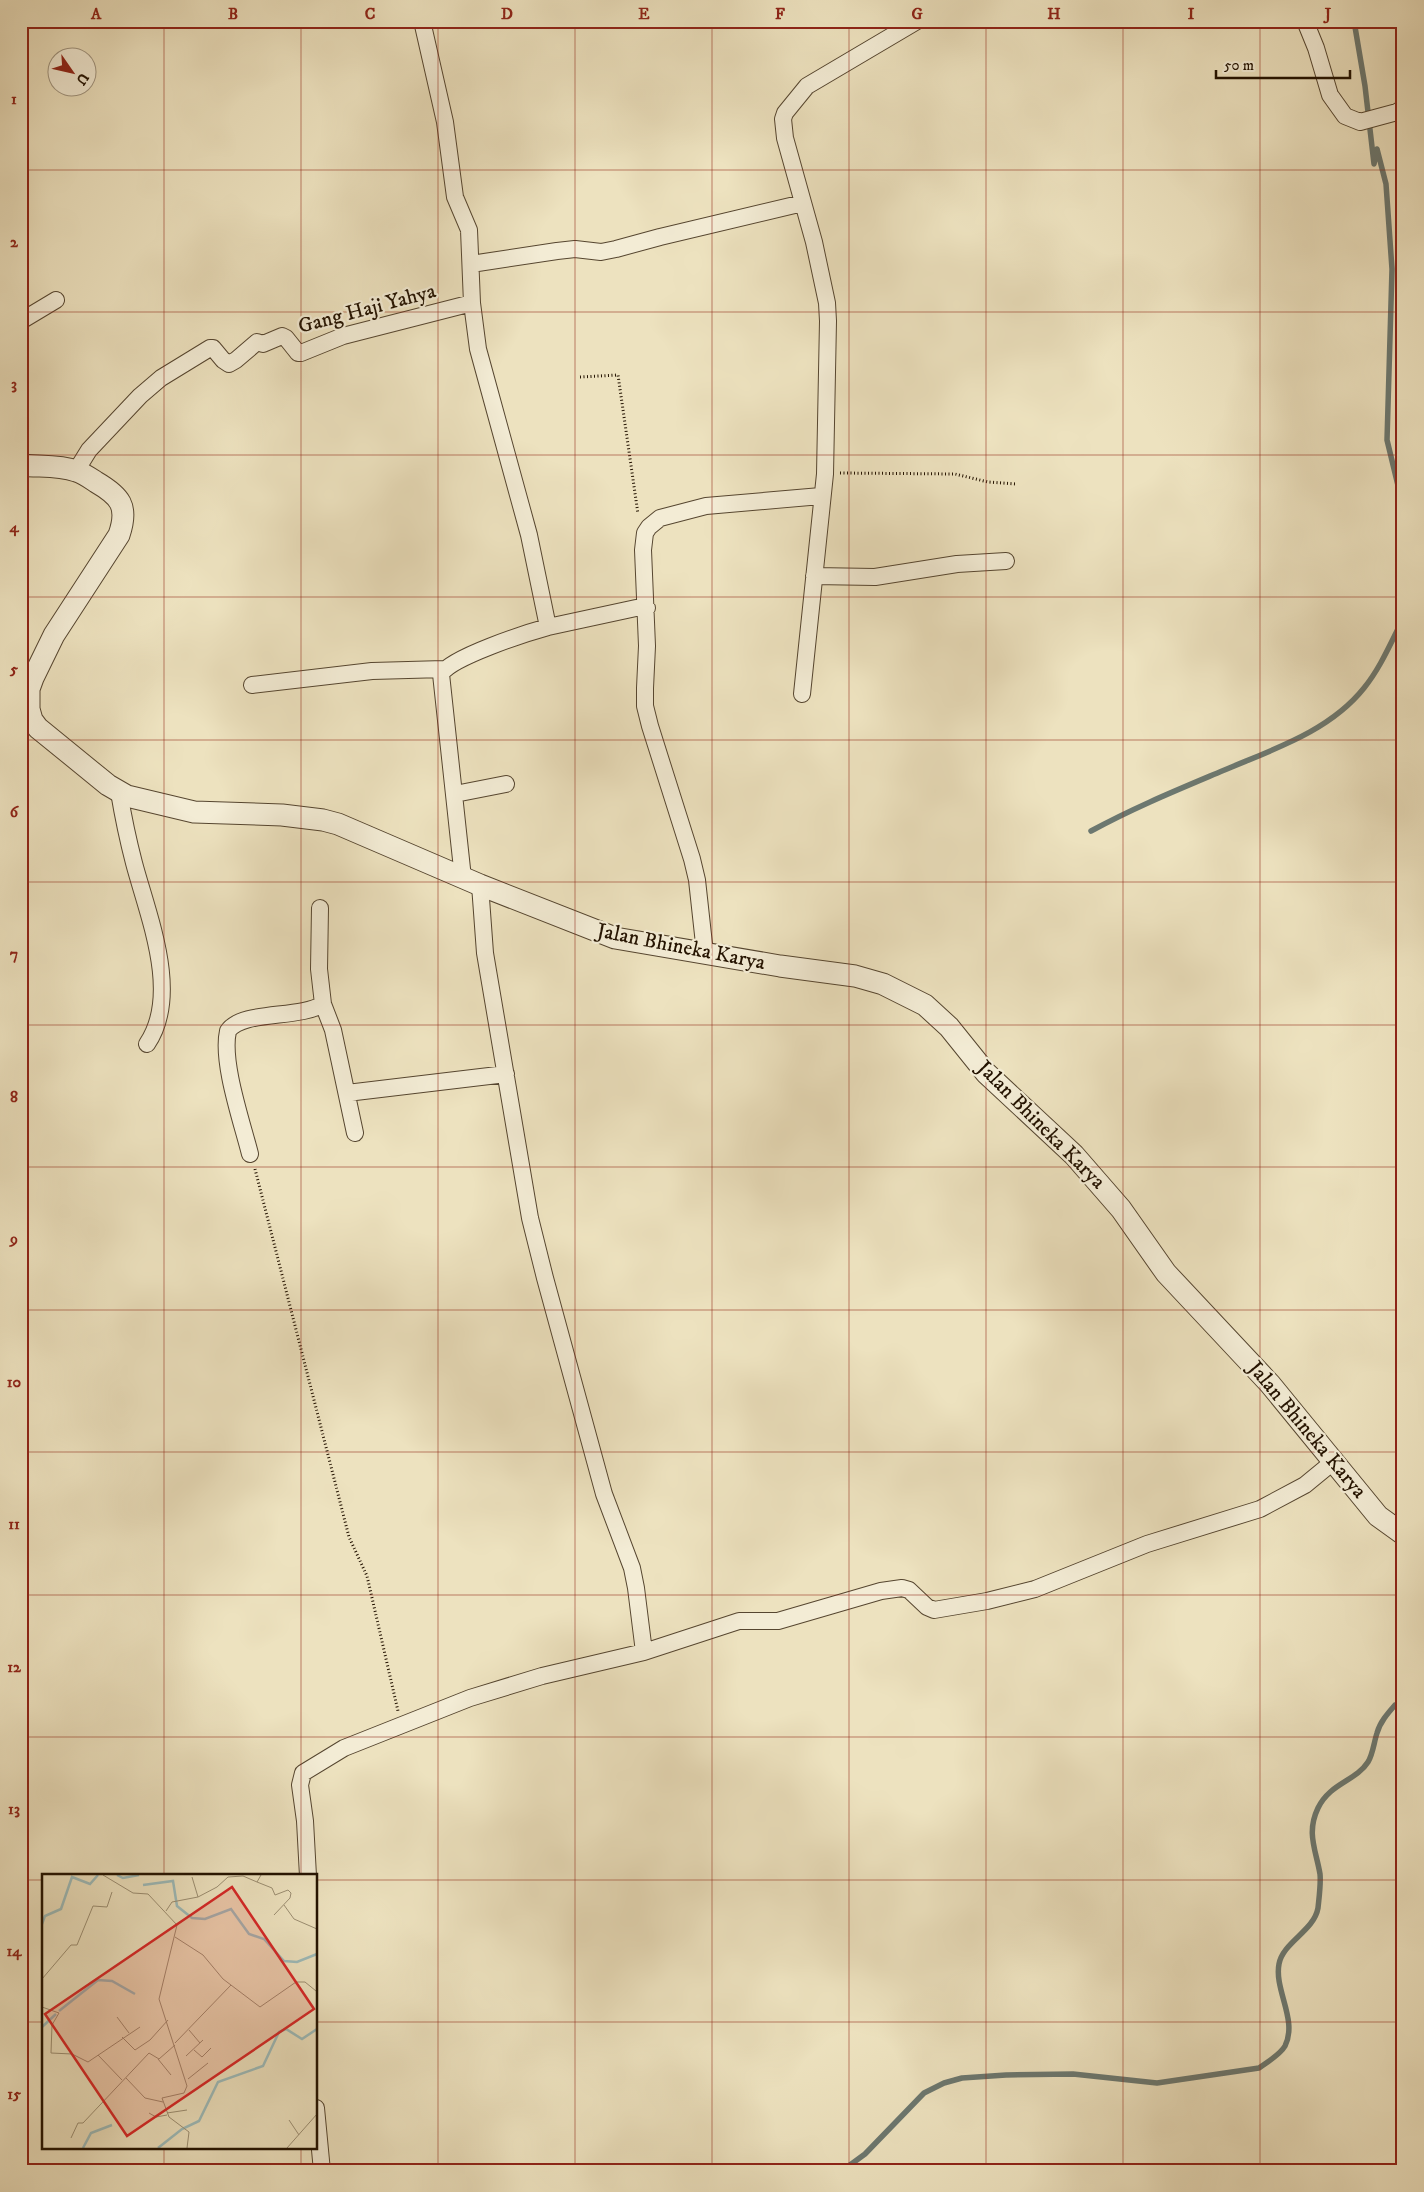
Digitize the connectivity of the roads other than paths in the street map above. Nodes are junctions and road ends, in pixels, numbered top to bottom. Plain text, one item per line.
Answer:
1 (422, 21) edge
2 (917, 21) edge
3 (1305, 21) edge
4 (1400, 110) edge
5 (803, 203) junction
6 (471, 264) junction
7 (56, 300) dead end
8 (472, 302) junction
9 (21, 321) edge
10 (21, 465) edge
11 (76, 471) junction
12 (821, 496) junction
13 (1006, 561) dead end
14 (814, 576) junction
15 (646, 608) junction
16 (548, 627) junction
17 (444, 669) junction
18 (252, 685) dead end
19 (802, 694) dead end
20 (506, 784) dead end
21 (119, 792) junction
22 (455, 794) junction
23 (472, 882) junction
24 (320, 908) dead end
25 (705, 953) junction
26 (323, 1004) junction
27 (148, 1044) dead end
28 (506, 1074) junction
29 (347, 1093) junction
30 (355, 1133) dead end
31 (250, 1154) road end
32 (1333, 1462) junction
33 (1403, 1534) edge
34 (644, 1652) junction
35 (308, 1874) edge
36 (318, 2129) edge
37 (322, 2171) edge

1 - 6 street
2 - 5 street
3 - 4 street
5 - 6 street
5 - 12 street
6 - 8 street
7 - 9 street
8 - 11 street, Gang Haji Yahya
8 - 16 street
10 - 11 street, Jalan Bhineka Karya
11 - 21 street, Jalan Bhineka Karya
12 - 14 street
12 - 15 street
13 - 14 street
14 - 19 street
15 - 16 street
15 - 25 street
16 - 17 street
17 - 18 street
17 - 22 street
20 - 22 street
21 - 23 street, Jalan Bhineka Karya
21 - 27 street
22 - 23 street
23 - 25 street, Jalan Bhineka Karya
23 - 28 street
24 - 26 street
25 - 32 street, Jalan Bhineka Karya
26 - 29 street
26 - 31 street
28 - 29 street
28 - 34 street
29 - 30 street
32 - 33 street, Jalan Bhineka Karya
32 - 34 street
34 - 35 street
36 - 37 street

